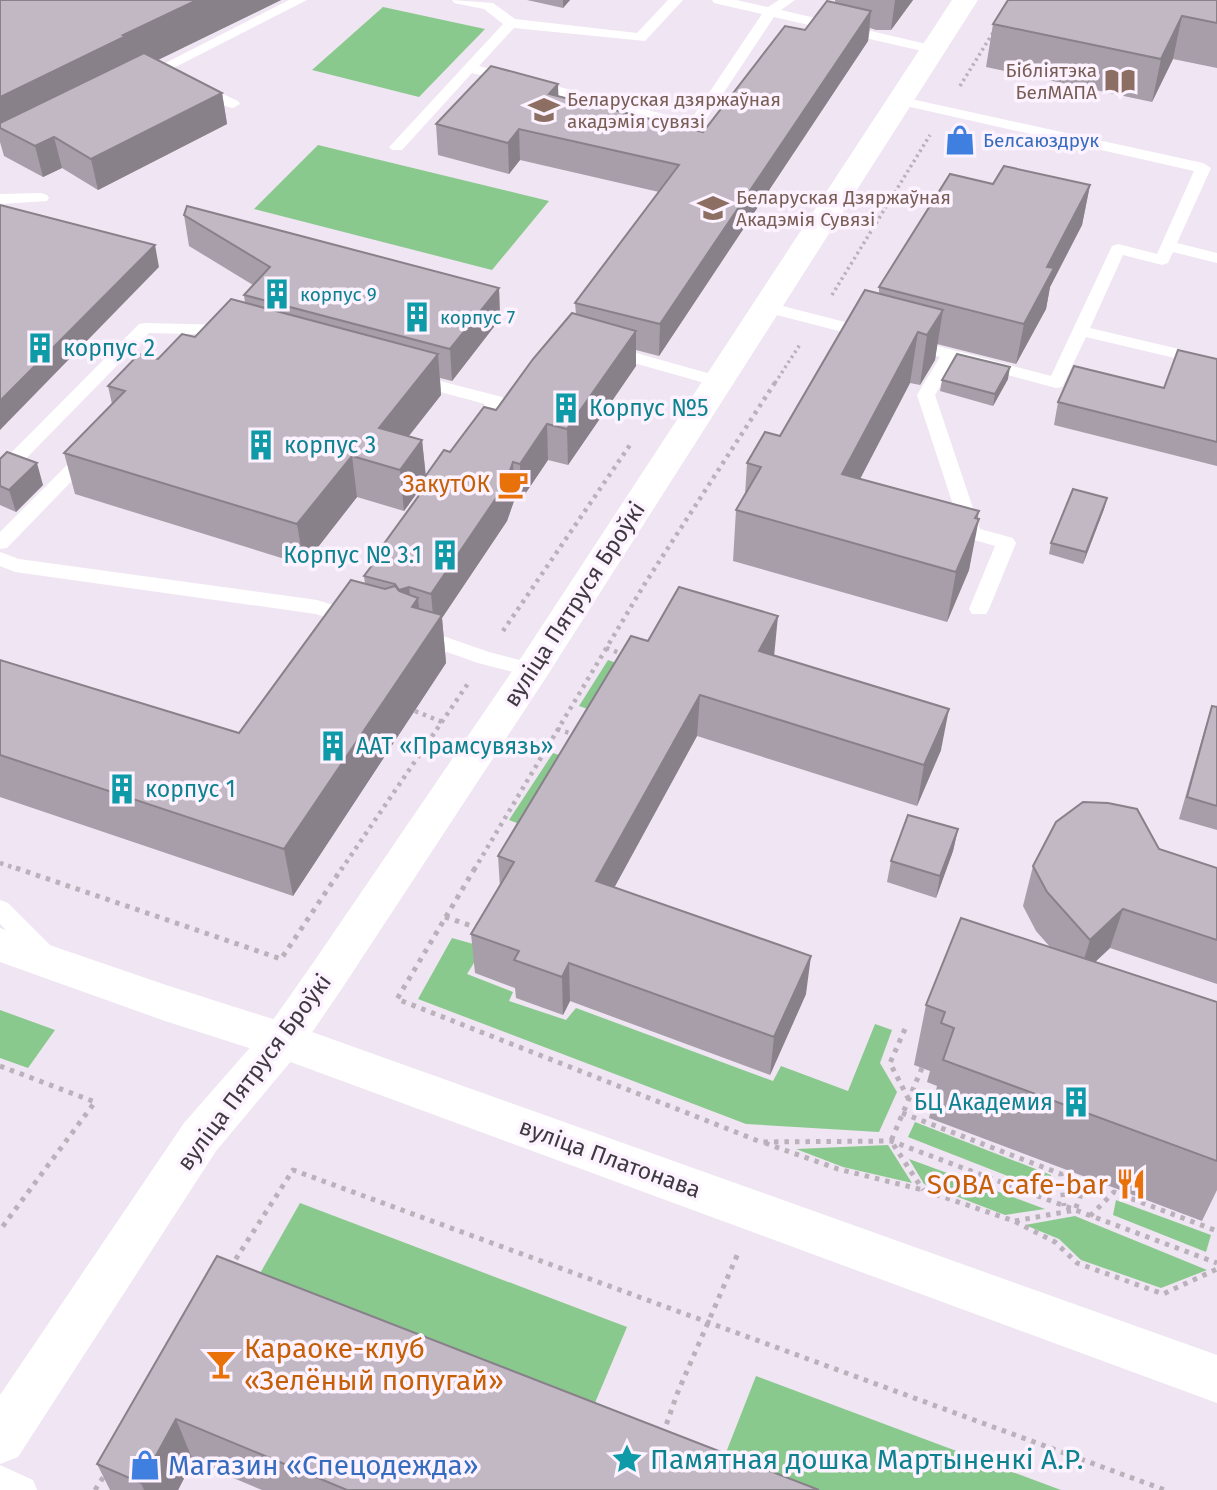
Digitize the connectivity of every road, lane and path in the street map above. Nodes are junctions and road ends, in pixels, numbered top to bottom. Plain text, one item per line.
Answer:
1 (300, 0) edge
2 (459, 0) edge
3 (676, 0) edge
4 (719, 0) edge
5 (788, 0) edge
6 (965, 0) edge
7 (770, 12) junction
8 (511, 23) junction
9 (995, 29) dead end
10 (935, 50) junction
11 (469, 68) junction
12 (175, 74) junction
13 (128, 86) edge
14 (902, 101) junction
15 (233, 104) dead end
16 (945, 111) junction
17 (397, 147) dead end
18 (41, 198) dead end
19 (0, 199) edge
20 (1168, 246) junction
21 (1217, 258) edge
22 (767, 307) junction
23 (816, 320) junction
24 (1080, 331) junction
25 (249, 335) edge
26 (593, 346) edge
27 (950, 354) junction
28 (1217, 363) edge
29 (392, 373) edge
30 (719, 382) junction
31 (103, 439) edge
32 (634, 439) dead end
33 (463, 446) edge
34 (0, 475) edge
35 (933, 522) edge
36 (972, 533) junction
37 (0, 543) edge
38 (0, 558) edge
39 (979, 609) dead end
40 (379, 625) edge
41 (412, 632) edge
42 (606, 648) junction
43 (485, 658) junction
44 (632, 658) edge
45 (532, 670) junction
46 (415, 711) dead end
47 (442, 722) junction
48 (557, 729) junction
49 (581, 737) edge
50 (0, 863) edge
51 (0, 909) edge
52 (445, 917) junction
53 (485, 930) edge
54 (0, 945) edge
55 (55, 964) junction
56 (905, 1029) dead end
57 (283, 1040) junction
58 (0, 1066) edge
59 (922, 1068) dead end
60 (909, 1099) junction
61 (902, 1113) junction
62 (891, 1141) junction
63 (761, 1142) junction
64 (1087, 1178) dead end
65 (923, 1190) junction
66 (1064, 1206) junction
67 (1075, 1210) junction
68 (756, 1211) junction
69 (1090, 1216) junction
70 (1014, 1221) junction
71 (0, 1230) edge
72 (1217, 1231) edge
73 (1217, 1263) edge
74 (1217, 1269) edge
75 (229, 1270) edge
76 (708, 1322) junction
77 (1217, 1380) edge
78 (0, 1439) edge
79 (659, 1445) edge
80 (111, 1466) edge
81 (0, 1479) edge
82 (23, 1490) edge
83 (95, 1490) edge
84 (1165, 1490) edge

1 - 12 lane
2 - 8 lane
3 - 8 lane
4 - 7 lane
5 - 7 lane
6 - 10 street, вуліца Пятруся Броўкі
7 - 10 lane
7 - 11 lane
8 - 11 lane
9 - 16 path
10 - 14 street, вуліца Пятруся Броўкі
11 - 17 lane
12 - 13 lane
12 - 15 lane
14 - 16 lane
14 - 22 street, вуліца Пятруся Броўкі
16 - 20 lane
16 - 23 path
18 - 19 lane
20 - 21 lane
20 - 24 lane
22 - 23 lane
22 - 30 street, вуліца Пятруся Броўкі
23 - 27 lane
23 - 42 path
24 - 27 lane
24 - 28 lane
25 - 34 lane
26 - 30 lane
27 - 36 lane
29 - 33 lane
30 - 45 street, вуліца Пятруся Броўкі
31 - 37 lane
32 - 43 path
35 - 36 lane
36 - 39 lane
38 - 40 lane
41 - 43 lane
42 - 44 path
42 - 48 path
43 - 45 lane
43 - 47 path
45 - 57 street, вуліца Пятруся Броўкі
46 - 47 path
47 - 50 path
48 - 49 path
48 - 52 path
51 - 55 lane
52 - 53 path
52 - 63 path
54 - 55 street, вуліца Платонава
55 - 57 street, вуліца Платонава
56 - 60 path
57 - 68 street, вуліца Платонава
57 - 78 street, вуліца Пятруся Броўкі
58 - 71 path
59 - 60 path
60 - 61 path
61 - 62 path
61 - 66 path
62 - 63 path
62 - 65 path
62 - 66 path
63 - 65 path
64 - 67 path
65 - 70 path
66 - 67 path
67 - 69 path
67 - 70 path
68 - 76 path
68 - 77 street, вуліца Платонава
69 - 72 path
69 - 73 path
70 - 74 path
75 - 76 path
76 - 79 path
76 - 84 path
80 - 83 path
81 - 82 lane

